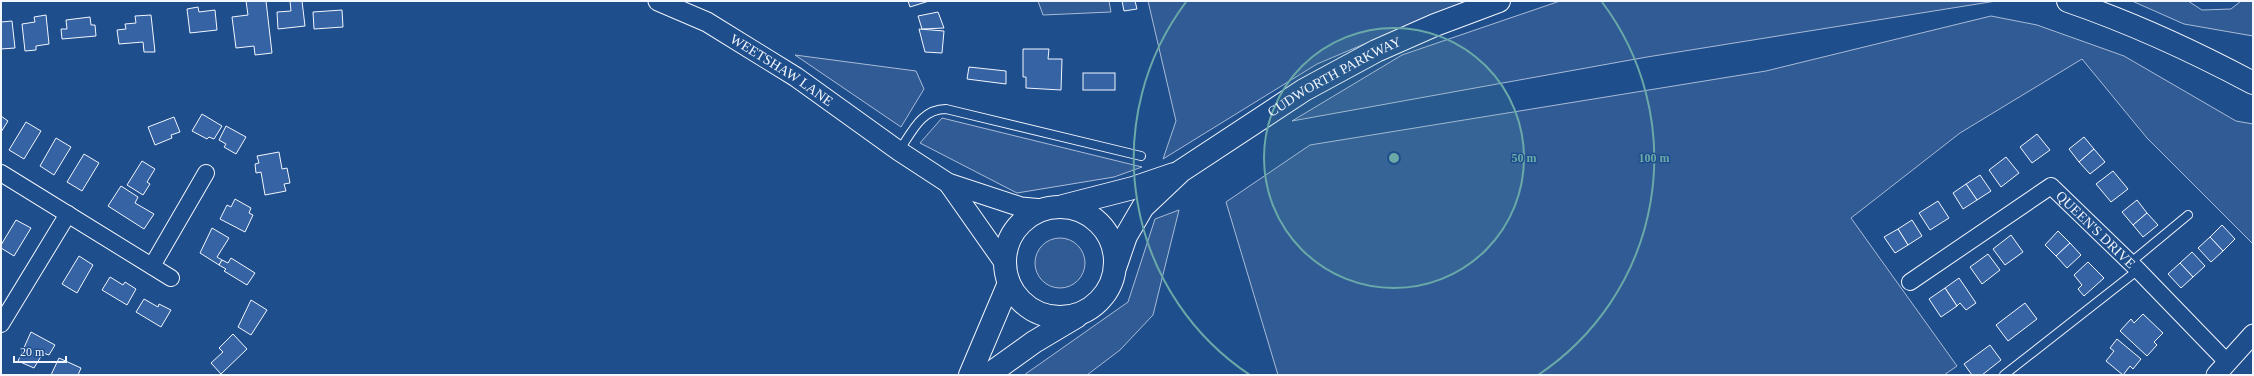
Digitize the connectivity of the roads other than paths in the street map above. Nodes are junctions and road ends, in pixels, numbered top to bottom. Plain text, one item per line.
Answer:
1 (658, 1) edge
2 (1499, 1) edge
3 (2068, 1) edge
4 (2253, 83) edge
5 (899, 151) junction
6 (1141, 156) dead end
7 (1181, 171) junction
8 (1, 173) edge
9 (206, 173) dead end
10 (948, 183) junction
11 (1053, 208) junction
12 (68, 214) junction
13 (2188, 215) dead end
14 (1116, 265) junction
15 (152, 266) junction
16 (2134, 267) junction
17 (1007, 274) junction
18 (171, 278) dead end
19 (1910, 282) dead end
20 (1088, 310) junction
21 (1, 324) edge
22 (2253, 334) edge
23 (2222, 369) edge
24 (970, 375) edge
25 (988, 375) edge
26 (2004, 375) edge

1 - 5 street, WEETSHAW LANE
2 - 7 highway, CUDWORTH PARKWAY
3 - 4 highway
5 - 6 lane
5 - 10 street, WEETSHAW LANE
7 - 11 highway, CUDWORTH PARKWAY
7 - 14 highway, CUDWORTH PARKWAY
8 - 12 street
9 - 15 street
10 - 11 street, WEETSHAW LANE
10 - 17 street, WEETSHAW LANE
11 - 14 highway, CUDWORTH PARKWAY
11 - 17 highway, CUDWORTH PARKWAY
12 - 15 street
12 - 21 street
13 - 16 lane
14 - 20 highway, CUDWORTH PARKWAY
15 - 18 street
16 - 19 street, QUEEN'S DRIVE
16 - 23 street, QUEEN'S DRIVE
16 - 26 lane
17 - 20 highway, CUDWORTH PARKWAY
17 - 24 highway, CUDWORTH PARKWAY
20 - 25 highway, CUDWORTH PARKWAY
22 - 23 street

